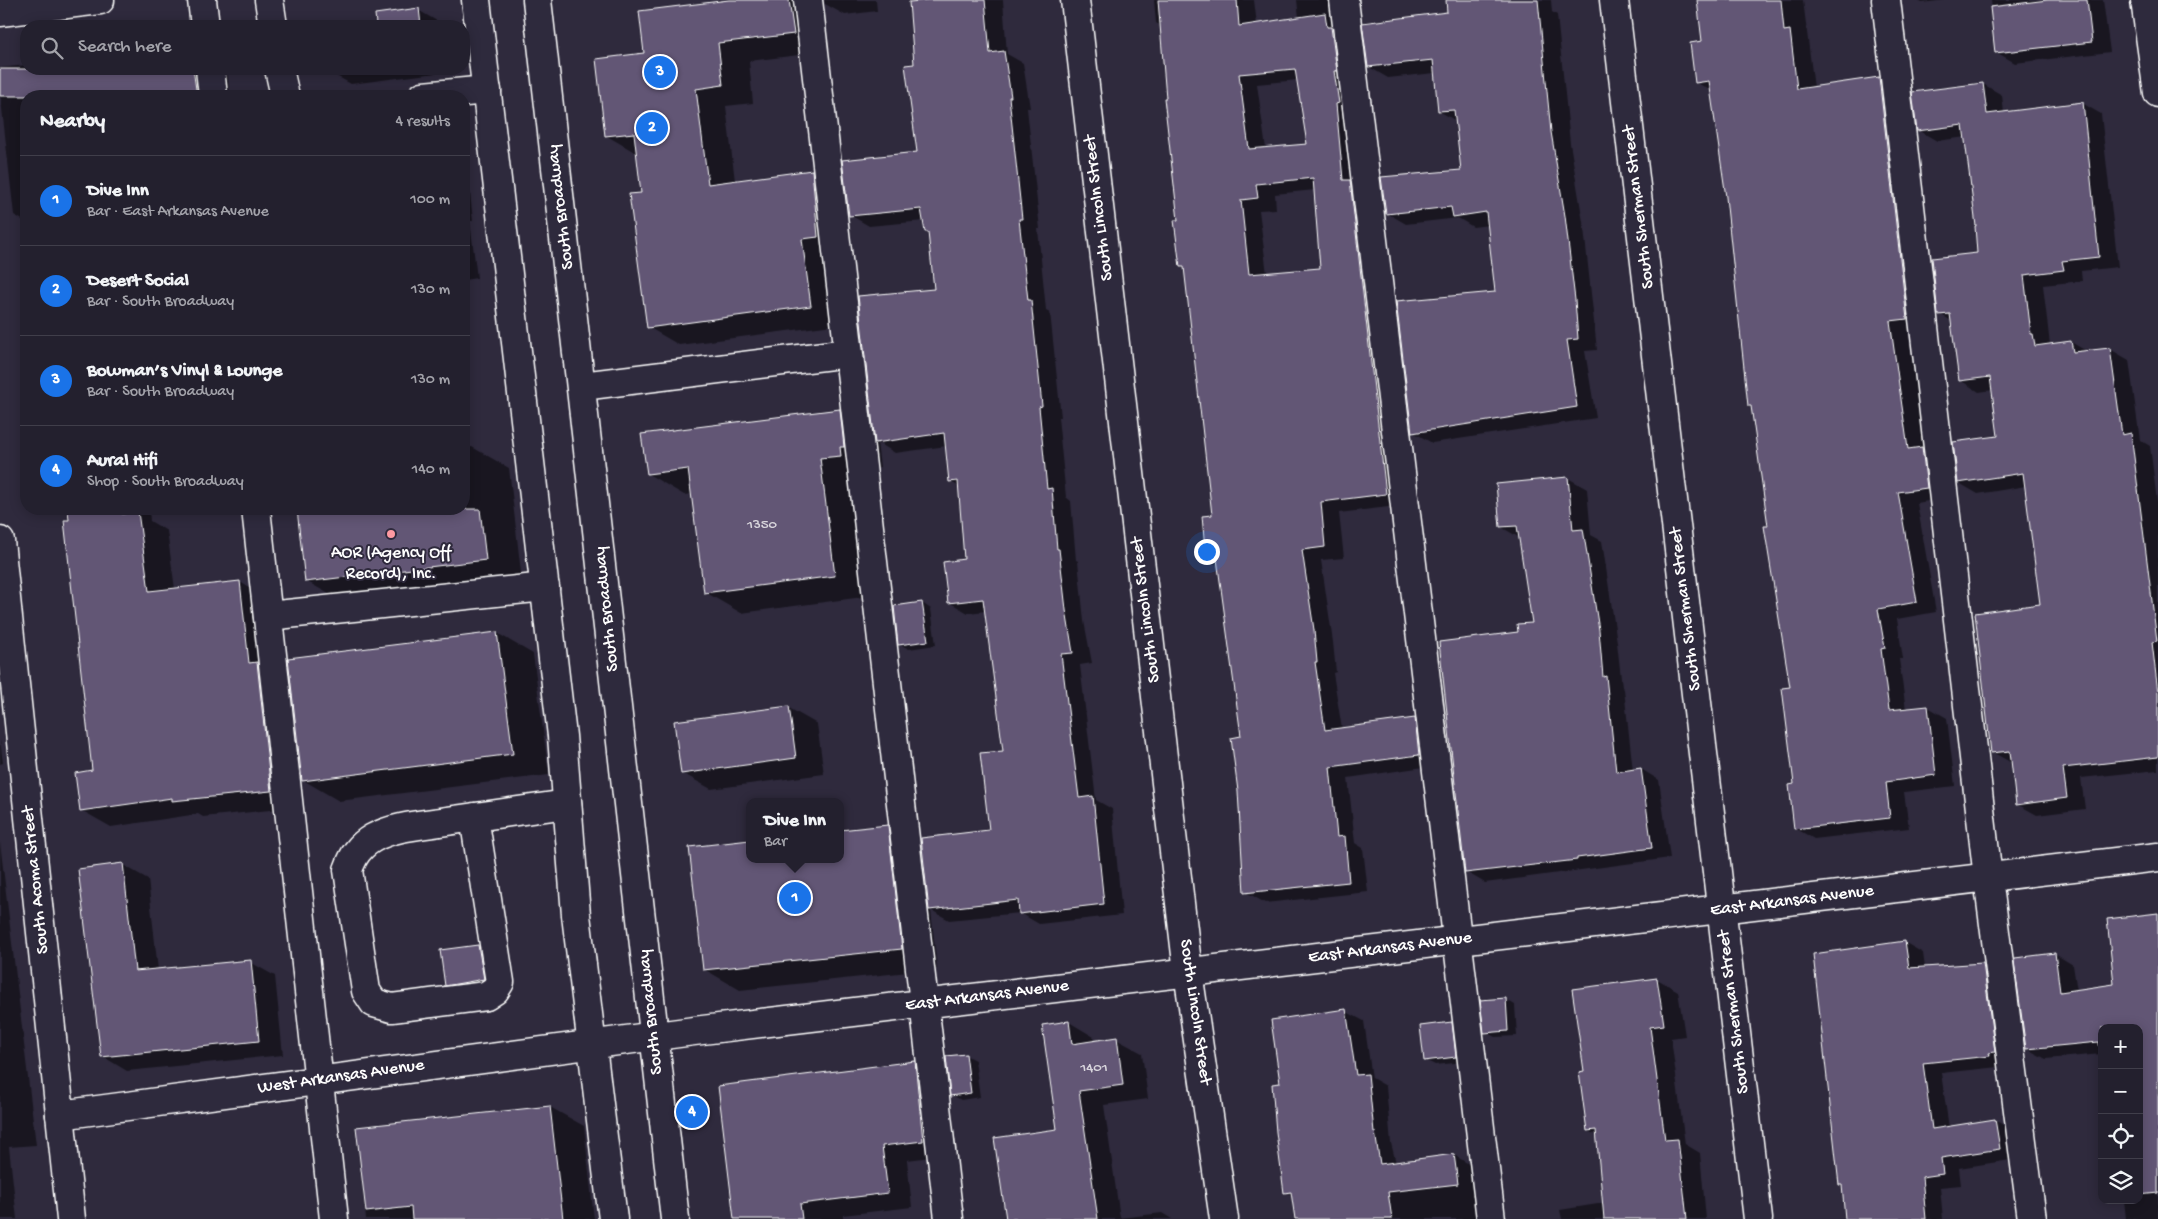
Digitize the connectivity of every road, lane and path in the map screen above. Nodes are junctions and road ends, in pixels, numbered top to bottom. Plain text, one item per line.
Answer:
1 (100, 0) edge
2 (202, 0) edge
3 (269, 0) edge
4 (476, 0) edge
5 (537, 0) edge
6 (808, 0) edge
7 (1075, 0) edge
8 (1344, 0) edge
9 (1614, 0) edge
10 (1886, 0) edge
11 (2146, 0) edge
12 (50, 3) edge
13 (0, 12) edge
14 (204, 20) edge
15 (272, 20) edge
16 (211, 75) edge
17 (281, 75) edge
18 (212, 90) edge
19 (285, 90) edge
20 (487, 90) junction
21 (470, 92) edge
22 (2158, 93) edge
23 (848, 353) junction
24 (582, 386) junction
25 (257, 515) edge
26 (0, 541) edge
27 (545, 587) junction
28 (268, 616) junction
29 (567, 804) junction
30 (474, 817) junction
31 (2158, 857) edge
32 (1988, 878) junction
33 (1722, 909) junction
34 (1458, 940) junction
35 (1188, 972) junction
36 (922, 1004) junction
37 (653, 1036) junction
38 (621, 1040) joint
39 (592, 1044) junction
40 (317, 1080) junction
41 (60, 1114) junction
42 (71, 1219) edge
43 (334, 1219) edge
44 (613, 1219) edge
45 (675, 1219) edge
46 (949, 1219) edge
47 (1224, 1219) edge
48 (1491, 1219) edge
49 (1758, 1219) edge
50 (2032, 1219) edge

1 - 12 street
2 - 14 street
3 - 15 street
4 - 20 street
5 - 24 street, South Broadway
6 - 23 street
7 - 35 street, South Lincoln Street
8 - 34 street
9 - 33 street, South Sherman Street
10 - 32 street
11 - 22 street
12 - 13 street
16 - 18 street
17 - 19 street
20 - 21 street
20 - 27 street
23 - 24 street
23 - 36 street
24 - 37 street, South Broadway
25 - 28 street
26 - 41 street, South Acoma Street
27 - 28 street
27 - 29 street
28 - 40 street
29 - 30 street
29 - 39 street
30 - 30 street
31 - 32 street, East Arkansas Avenue
32 - 33 street, East Arkansas Avenue
32 - 50 street
33 - 34 street, East Arkansas Avenue
33 - 49 street, South Sherman Street
34 - 35 street, East Arkansas Avenue
34 - 48 street
35 - 36 street, East Arkansas Avenue
35 - 47 street, South Lincoln Street
36 - 37 street, East Arkansas Avenue
36 - 46 street
37 - 38 street, East Arkansas Avenue
37 - 45 street, South Broadway
38 - 39 street, West Arkansas Avenue
39 - 40 street, West Arkansas Avenue
39 - 44 street
40 - 41 street, West Arkansas Avenue
40 - 43 street
41 - 42 street, South Acoma Street

